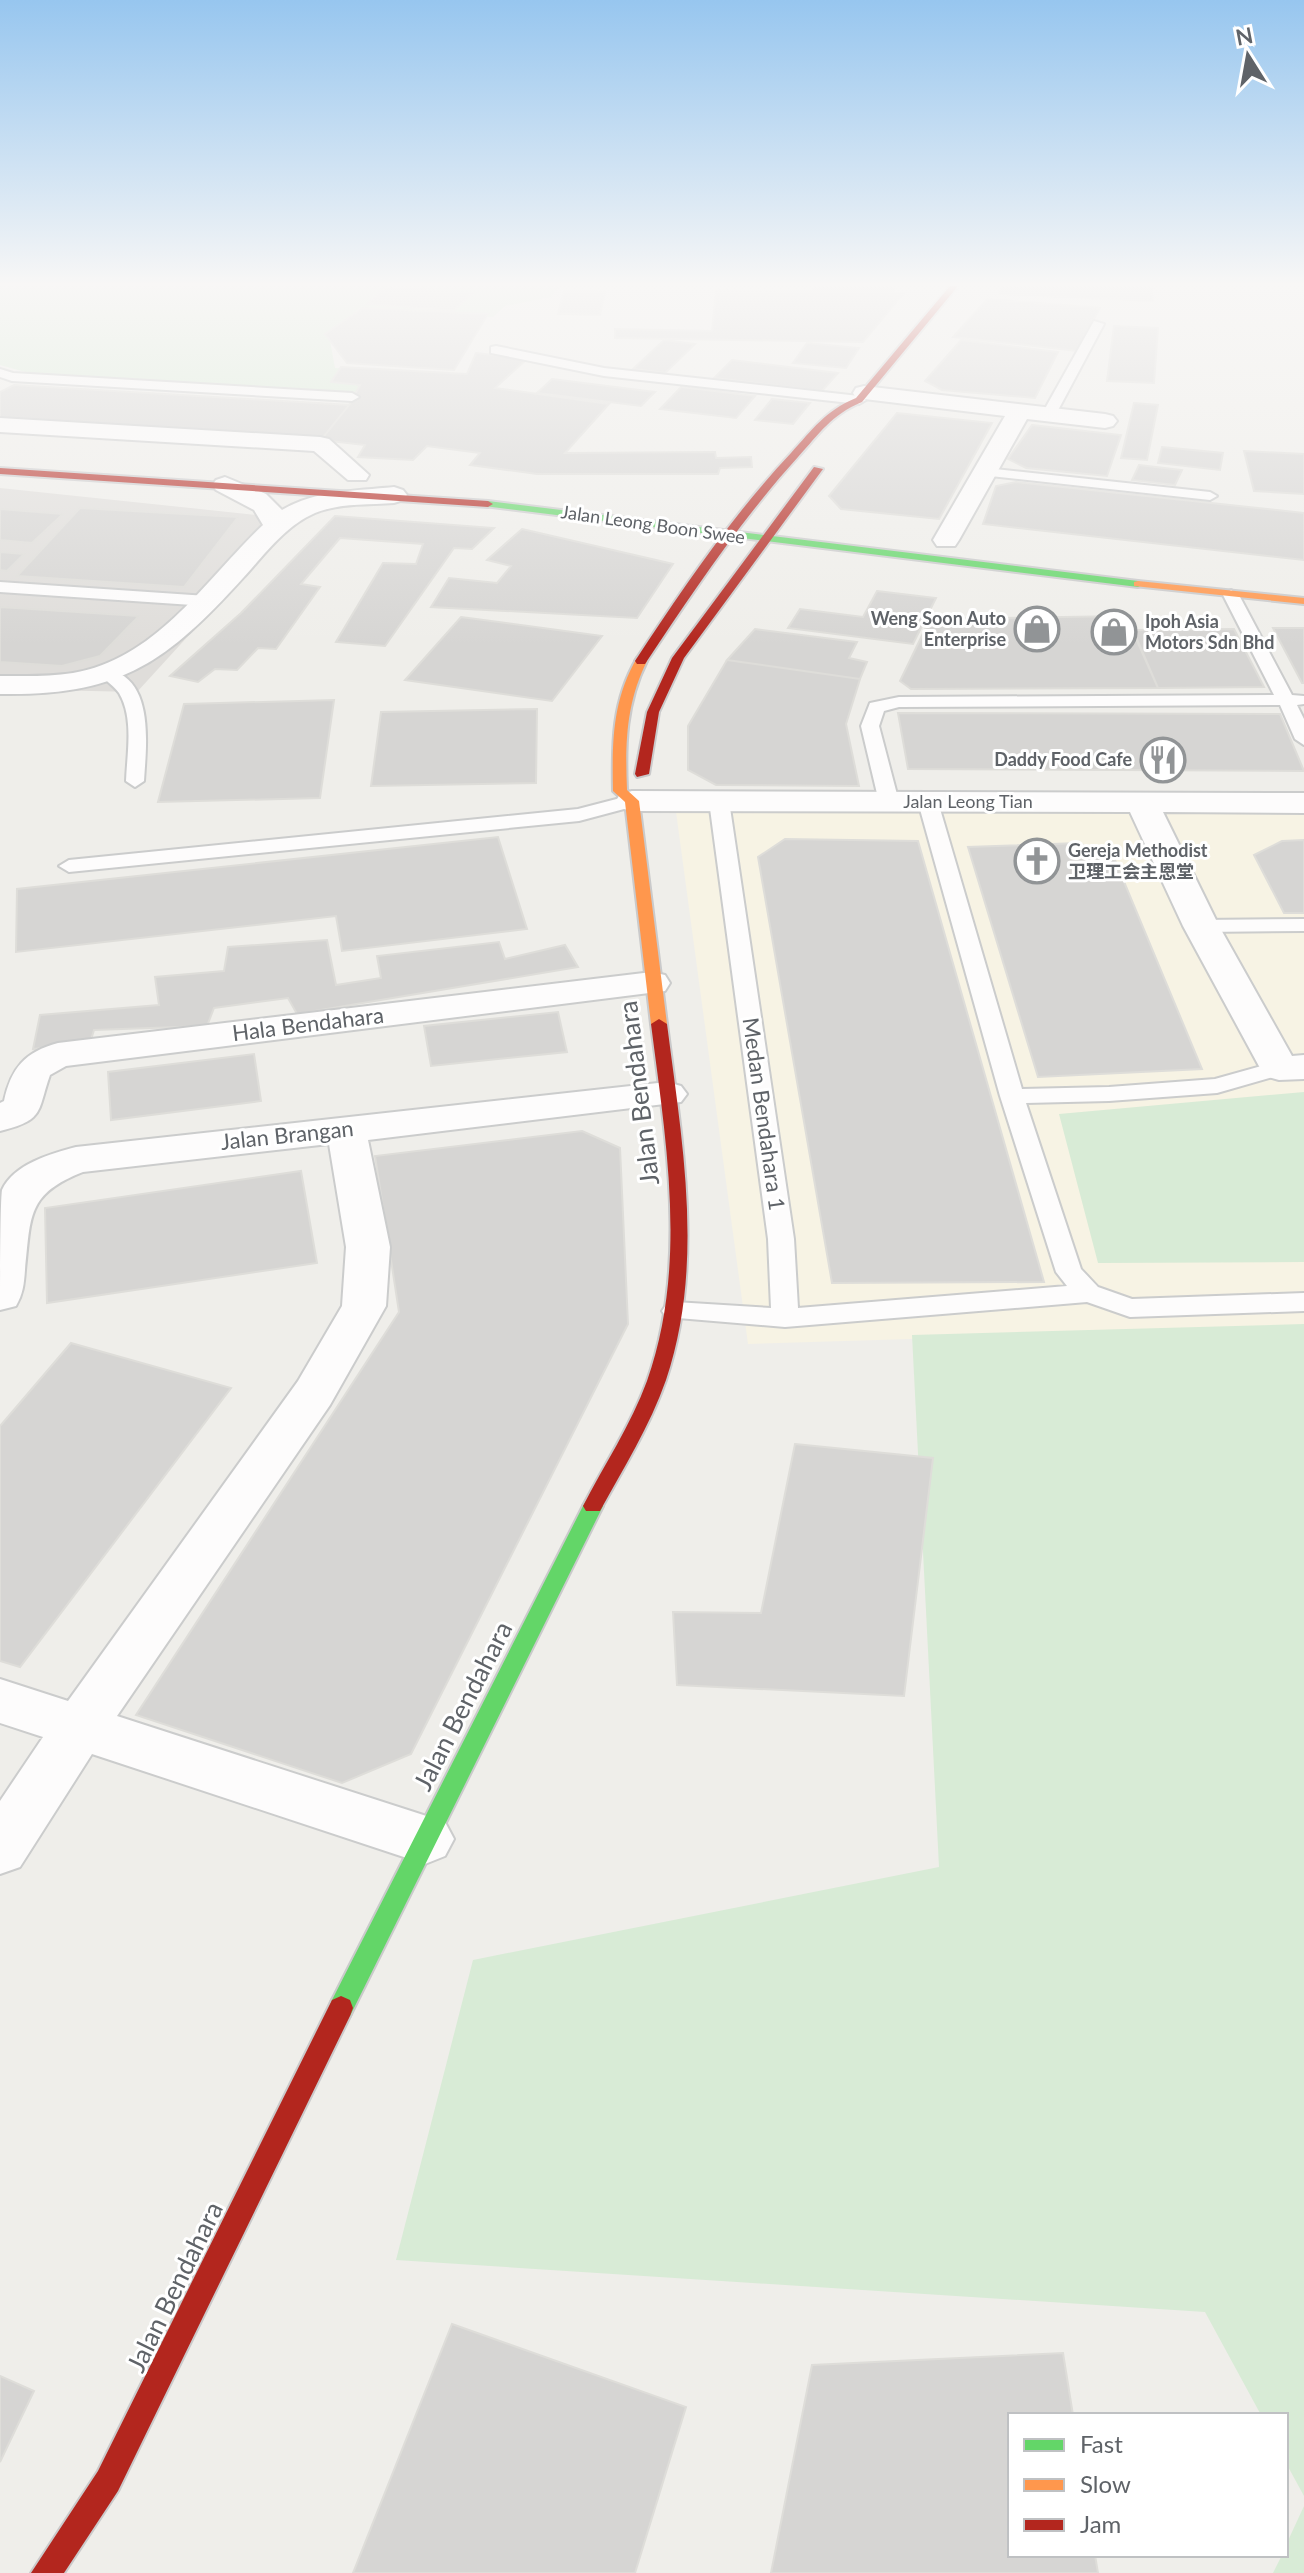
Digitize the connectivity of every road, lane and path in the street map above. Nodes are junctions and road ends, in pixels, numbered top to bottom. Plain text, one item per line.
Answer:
1 (843, 406) edge
2 (863, 406) edge
3 (964, 406) edge
4 (1053, 406) edge
5 (1020, 411) junction
6 (1049, 414) junction
7 (1105, 421) dead end
8 (855, 423) dead end
9 (0, 425) edge
10 (0, 455) edge
11 (827, 457) dead end
12 (264, 470) dead end
13 (0, 471) edge
14 (986, 472) junction
15 (326, 473) dead end
16 (380, 480) junction
17 (464, 484) dead end
18 (225, 485) junction
19 (1210, 496) dead end
20 (778, 522) junction
21 (276, 526) junction
22 (754, 529) junction
23 (855, 530) dead end
24 (728, 535) junction
25 (946, 540) dead end
26 (0, 587) edge
27 (1231, 595) junction
28 (207, 601) junction
29 (1304, 601) edge
30 (110, 675) junction
31 (0, 685) edge
32 (1295, 700) edge
33 (1304, 739) edge
34 (135, 781) dead end
35 (632, 801) junction
36 (719, 801) junction
37 (889, 802) junction
38 (928, 802) junction
39 (1142, 802) junction
40 (1304, 803) edge
41 (69, 866) dead end
42 (1304, 925) edge
43 (1201, 926) junction
44 (652, 983) junction
45 (1292, 1068) edge
46 (667, 1094) junction
47 (1012, 1096) junction
48 (0, 1119) edge
49 (346, 1129) junction
50 (1089, 1293) junction
51 (0, 1295) edge
52 (1304, 1302) edge
53 (675, 1311) junction
54 (785, 1318) junction
55 (0, 1701) edge
56 (80, 1727) junction
57 (425, 1839) junction
58 (0, 1849) edge
59 (46, 2573) edge

1 - 22 main road, Jalan Bendahara
2 - 8 main road
3 - 5 street
4 - 6 lane
5 - 6 street
5 - 14 street
6 - 7 street
9 - 16 street
10 - 12 main road
11 - 20 main road, Jalan Bendahara
13 - 18 main road, Jalan Leong Boon Swee
14 - 19 lane
14 - 25 street
15 - 16 main road, Jalan Leong Boon Swee
16 - 18 main road, Jalan Leong Boon Swee
16 - 21 street
16 - 24 main road, Jalan Leong Boon Swee
17 - 22 main road, Jalan Leong Boon Swee
18 - 21 street
20 - 22 main road, Jalan Leong Boon Swee
20 - 22 main road, Jalan Bendahara
20 - 23 main road, Jalan Leong Boon Swee
21 - 28 street
22 - 24 main road, Jalan Leong Boon Swee
22 - 24 main road, Jalan Bendahara
22 - 27 main road, Jalan Leong Boon Swee
22 - 35 main road, Jalan Bendahara
24 - 35 main road, Jalan Bendahara
26 - 28 lane
27 - 29 main road, Jalan Leong Boon Swee
27 - 32 lane
28 - 30 street
30 - 31 street
30 - 34 lane
32 - 33 lane
32 - 37 lane
35 - 36 street, Jalan Leong Tian
35 - 41 lane
35 - 44 main road, Jalan Bendahara
36 - 37 street, Jalan Leong Tian
36 - 54 lane, Medan Bendahara 1
37 - 38 street, Jalan Leong Tian
38 - 39 street, Jalan Leong Tian
38 - 47 lane
39 - 40 street, Jalan Leong Tian
39 - 43 street
42 - 43 lane
43 - 45 street
44 - 46 main road, Jalan Bendahara
44 - 48 street, Hala Bendahara
45 - 47 lane
46 - 49 street, Jalan Brangan
46 - 53 main road, Jalan Bendahara
47 - 50 lane
49 - 51 street, Jalan Brangan
49 - 56 street
50 - 52 lane
50 - 54 lane
53 - 54 lane
53 - 57 main road, Jalan Bendahara
55 - 56 street
56 - 57 street
56 - 58 street
57 - 59 main road, Jalan Bendahara

